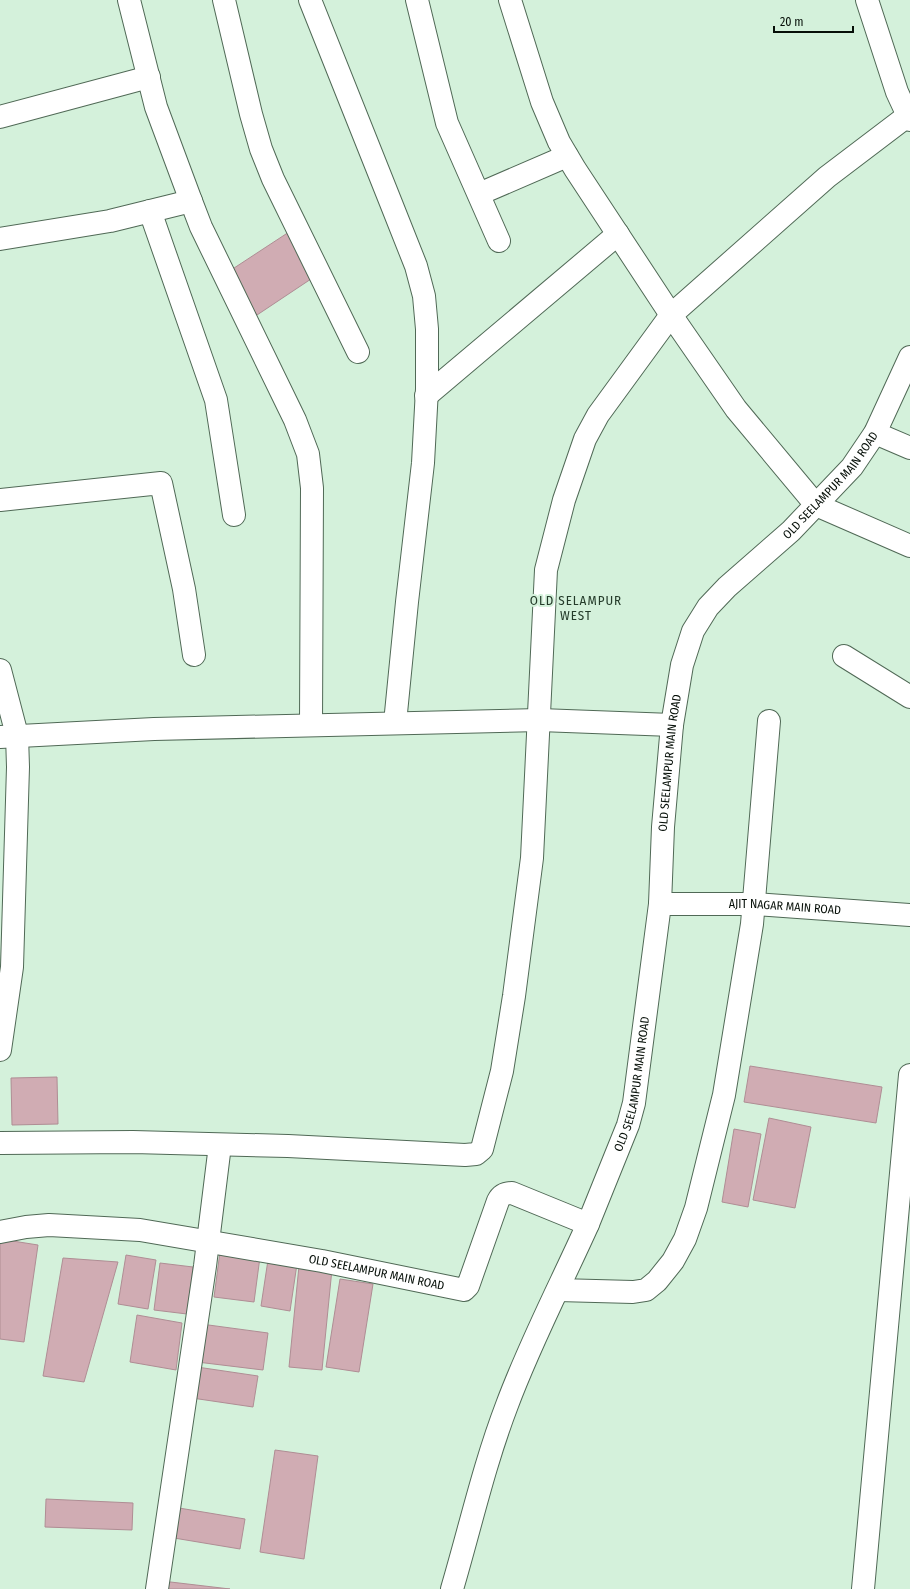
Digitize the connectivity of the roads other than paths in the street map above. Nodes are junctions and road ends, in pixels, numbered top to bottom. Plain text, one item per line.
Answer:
1 (129, 0) edge
2 (224, 0) edge
3 (310, 0) edge
4 (417, 0) edge
5 (510, 0) edge
6 (867, 0) edge
7 (149, 77) junction
8 (0, 117) edge
9 (909, 117) edge
10 (567, 156) junction
11 (479, 194) junction
12 (191, 201) junction
13 (150, 211) junction
14 (618, 234) junction
15 (0, 239) edge
16 (499, 241) dead end
17 (671, 315) junction
18 (358, 352) dead end
19 (910, 357) edge
20 (426, 396) junction
21 (875, 433) junction
22 (910, 448) edge
23 (0, 500) edge
24 (816, 505) junction
25 (234, 515) dead end
26 (910, 546) edge
27 (194, 655) dead end
28 (844, 656) dead end
29 (0, 670) edge
30 (910, 697) edge
31 (540, 720) junction
32 (769, 721) dead end
33 (395, 723) junction
34 (311, 725) junction
35 (672, 725) junction
36 (8, 736) edge
37 (660, 904) junction
38 (754, 904) junction
39 (910, 916) edge
40 (0, 1050) edge
41 (910, 1075) edge
42 (0, 1143) edge
43 (220, 1145) junction
44 (588, 1224) junction
45 (0, 1232) edge
46 (208, 1242) junction
47 (558, 1290) junction
48 (157, 1589) edge
49 (452, 1589) edge
50 (863, 1589) edge

1 - 7 street
2 - 18 street
3 - 20 street
4 - 11 street
5 - 10 street
6 - 9 street
7 - 8 street
7 - 12 street
9 - 17 street
10 - 11 street
10 - 14 street
11 - 16 street
12 - 13 street
12 - 34 street
13 - 15 street
13 - 25 street
14 - 17 street
14 - 20 street
17 - 24 street
17 - 31 street
19 - 21 street, OLD SEELAMPUR MAIN ROAD
20 - 33 street
21 - 22 street
21 - 24 street, OLD SEELAMPUR MAIN ROAD
23 - 27 street
24 - 26 street
24 - 35 street, OLD SEELAMPUR MAIN ROAD
28 - 30 street
29 - 36 street
31 - 33 street
31 - 35 street
31 - 43 street
32 - 38 street
33 - 34 street
34 - 36 street
35 - 37 street, OLD SEELAMPUR MAIN ROAD
36 - 40 street
37 - 38 street, AJIT NAGAR MAIN ROAD
37 - 44 street, OLD SEELAMPUR MAIN ROAD
38 - 39 street, AJIT NAGAR MAIN ROAD
38 - 47 street
41 - 50 street
42 - 43 street
43 - 46 street
44 - 46 street, OLD SEELAMPUR MAIN ROAD
44 - 47 street
45 - 46 street, OLD SEELAMPUR MAIN ROAD
46 - 48 street
47 - 49 street

